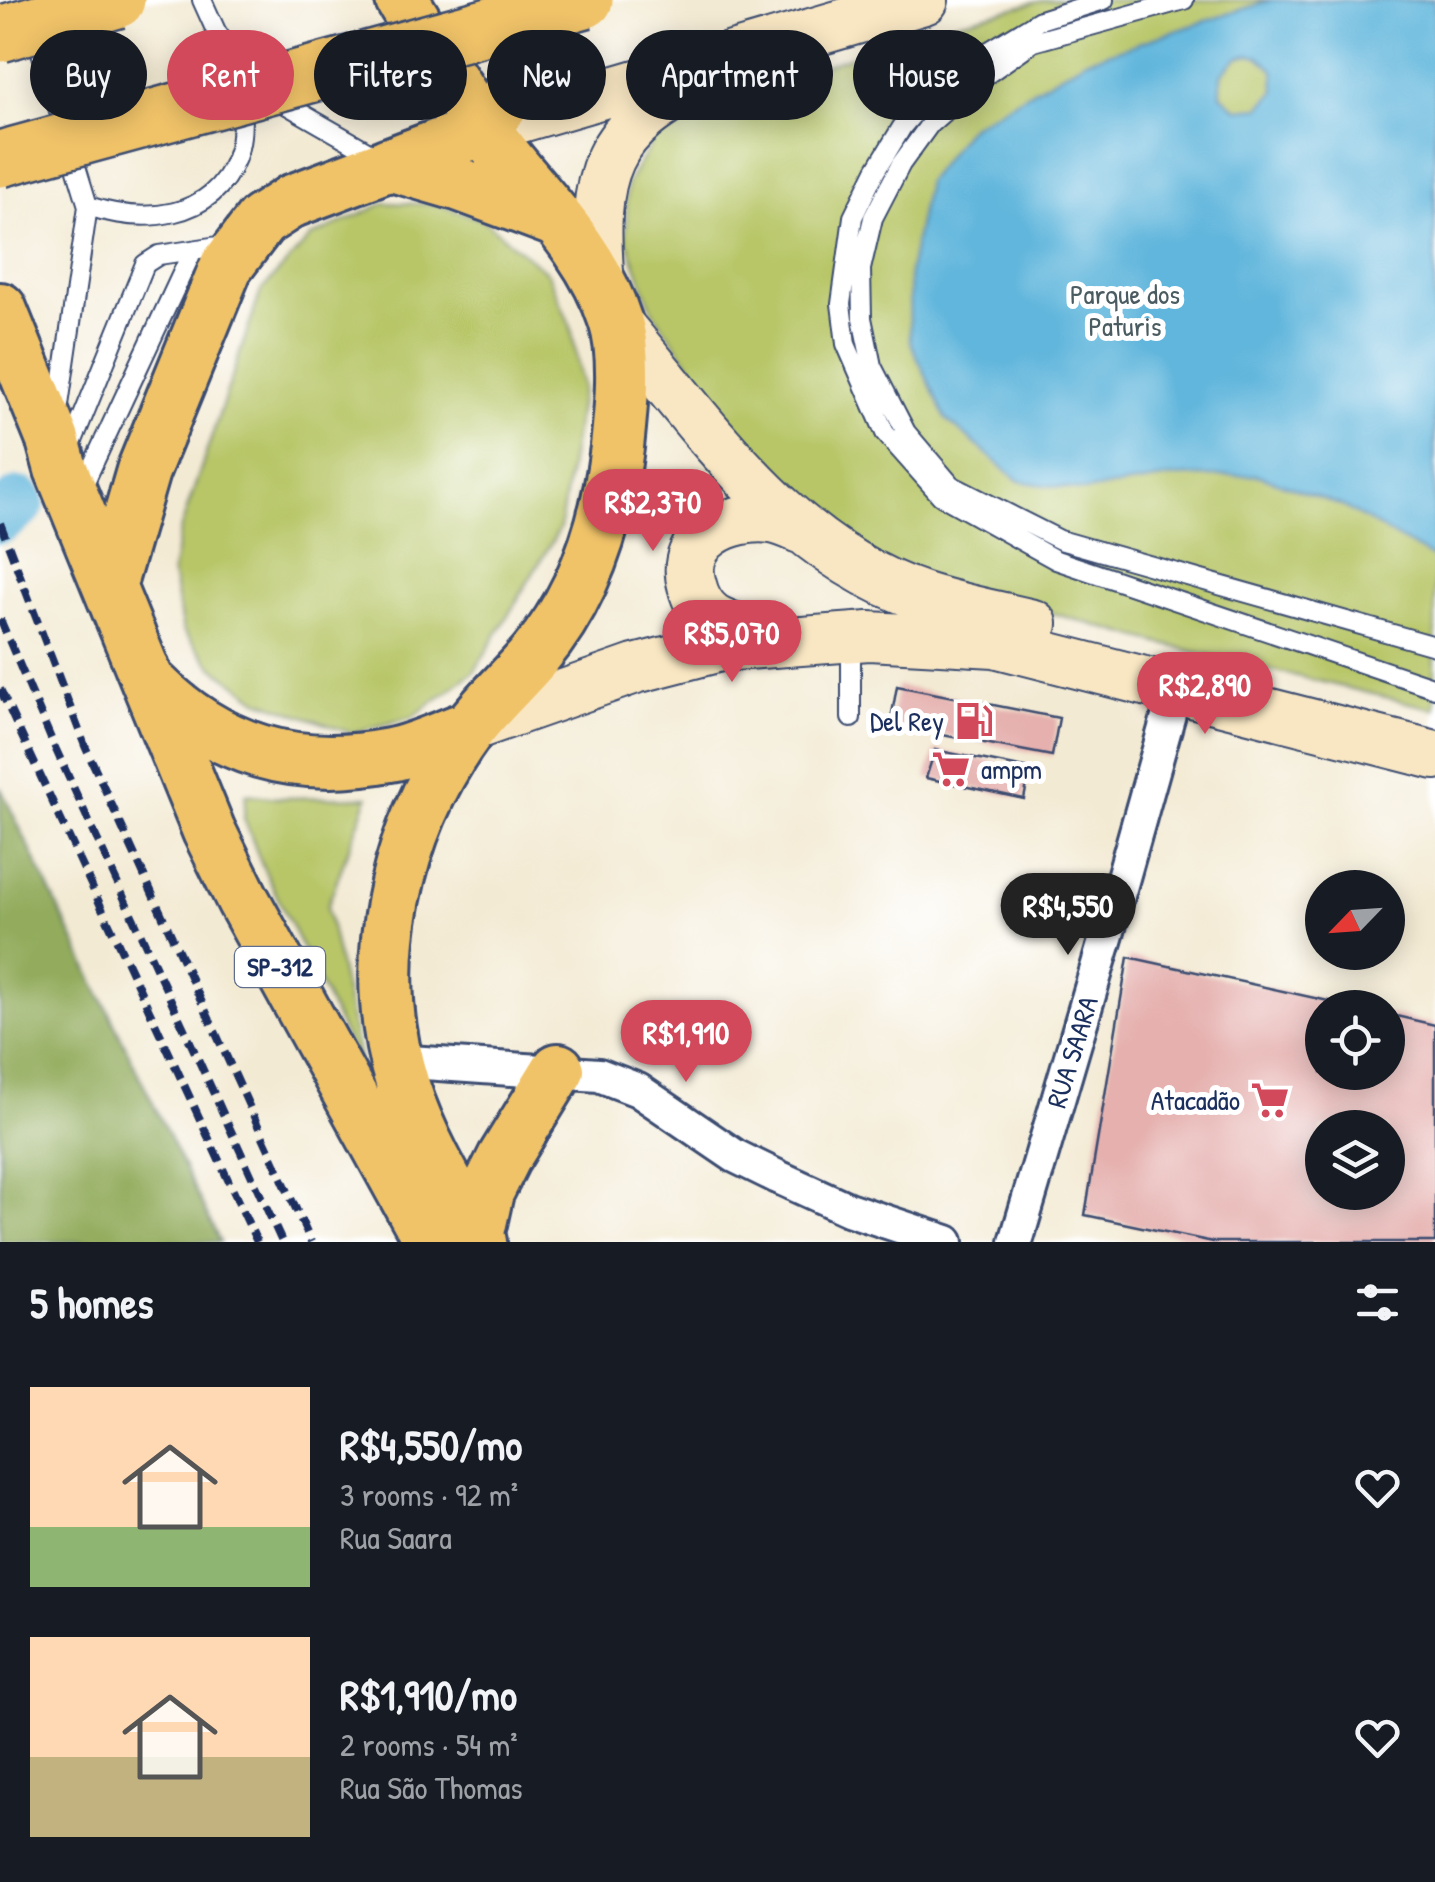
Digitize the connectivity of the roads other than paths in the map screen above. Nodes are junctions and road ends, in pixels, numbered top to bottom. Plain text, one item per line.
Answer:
1 (118, 0) edge
2 (202, 0) edge
3 (402, 0) edge
4 (513, 0) edge
5 (584, 0) edge
6 (924, 0) edge
7 (1104, 0) edge
8 (1184, 0) edge
9 (23, 16) edge
10 (821, 28) junction
11 (218, 30) edge
12 (294, 109) edge
13 (241, 120) edge
14 (483, 129) junction
15 (0, 159) edge
16 (390, 164) junction
17 (88, 206) junction
18 (559, 222) junction
19 (217, 246) junction
20 (608, 303) junction
21 (0, 309) edge
22 (63, 470) junction
23 (800, 529) junction
24 (110, 584) junction
25 (852, 637) junction
26 (785, 640) junction
27 (1435, 646) edge
28 (150, 682) junction
29 (1435, 688) edge
30 (1176, 689) junction
31 (851, 718) dead end
32 (1435, 721) edge
33 (470, 727) junction
34 (1435, 755) edge
35 (396, 1061) junction
36 (558, 1070) junction
37 (463, 1240) edge
38 (946, 1242) edge
39 (1016, 1242) edge

1 - 9 highway, bridge
2 - 11 lane
3 - 14 main road
4 - 14 main road
5 - 15 highway, bridge
6 - 10 main road
7 - 29 lane
8 - 27 lane
9 - 17 lane
10 - 14 main road
10 - 20 main road
12 - 16 lane
13 - 17 lane
14 - 16 main road
14 - 18 main road
16 - 18 main road
16 - 19 main road
17 - 22 lane
18 - 20 main road
19 - 22 lane
19 - 22 lane
19 - 24 main road
20 - 23 main road
20 - 33 main road
21 - 22 main road
22 - 24 main road
23 - 26 main road
23 - 32 main road
24 - 28 main road
25 - 26 main road
25 - 30 main road
25 - 31 lane
26 - 33 main road
28 - 33 main road
28 - 37 main road, SP-312
30 - 34 main road
30 - 39 street, RUA SAARA
33 - 35 main road
35 - 36 street
35 - 37 main road
36 - 37 main road
36 - 38 street

